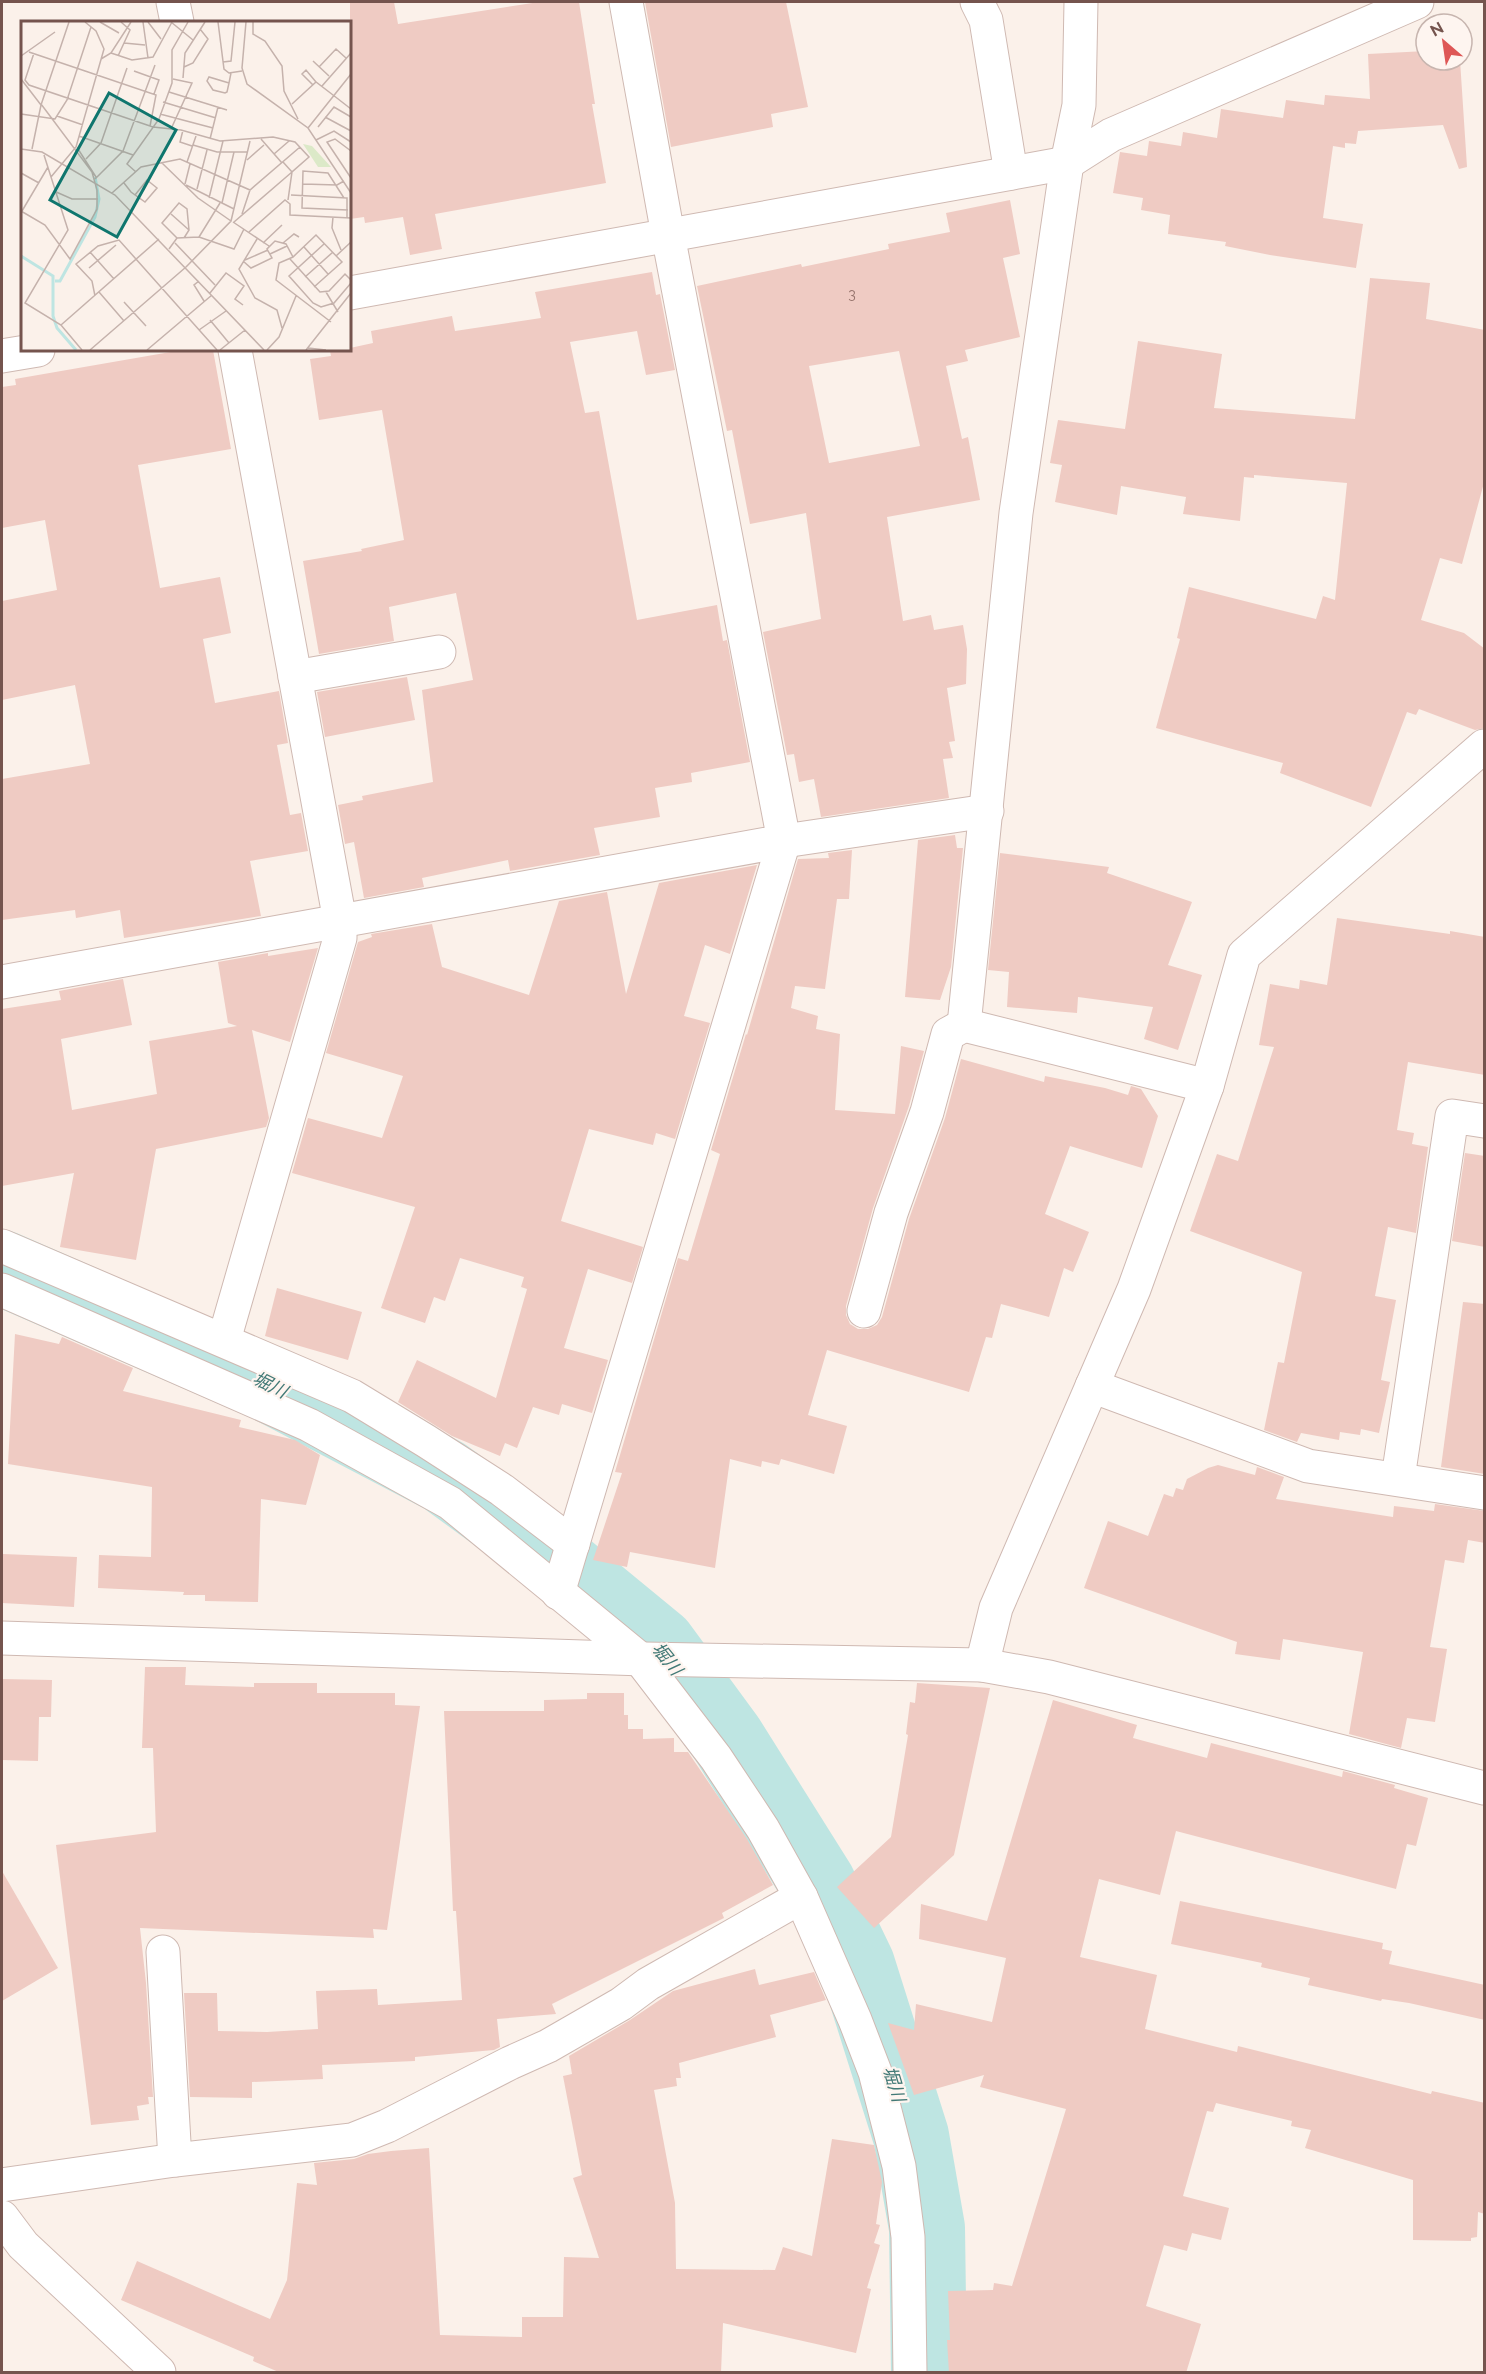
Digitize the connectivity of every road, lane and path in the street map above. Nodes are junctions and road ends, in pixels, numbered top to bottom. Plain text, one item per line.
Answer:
1 (173, 2) edge
2 (627, 2) edge
3 (977, 2) edge
4 (1081, 2) edge
5 (1417, 2) edge
6 (1383, 9) edge
7 (177, 21) edge
8 (1067, 163) junction
9 (1011, 173) junction
10 (668, 235) junction
11 (351, 293) edge
12 (32, 351) edge
13 (235, 351) edge
14 (2, 356) edge
15 (439, 652) dead end
16 (295, 677) junction
17 (1485, 746) edge
18 (987, 811) junction
19 (784, 841) junction
20 (340, 921) junction
21 (2, 982) edge
22 (964, 1025) junction
23 (1207, 1086) junction
24 (1485, 1121) edge
25 (2, 1246) edge
26 (2, 1290) edge
27 (864, 1311) dead end
28 (224, 1340) junction
29 (1092, 1386) junction
30 (1398, 1478) junction
31 (1485, 1492) edge
32 (573, 1547) junction
33 (560, 1588) junction
34 (2, 1638) edge
35 (642, 1659) junction
36 (982, 1665) junction
37 (1485, 1788) edge
38 (801, 1897) junction
39 (163, 1952) dead end
40 (175, 2160) junction
41 (2, 2185) edge
42 (2, 2217) edge
43 (159, 2373) edge
44 (910, 2373) edge

1 - 7 street
2 - 10 street
3 - 9 street
4 - 8 street
5 - 6 street
6 - 8 street
8 - 9 street
8 - 18 street
9 - 10 street
10 - 11 street
10 - 19 street
12 - 14 street
13 - 16 street
15 - 16 street
16 - 20 street
17 - 23 street
18 - 19 street
18 - 22 street
19 - 20 street
19 - 32 street
20 - 21 street
20 - 28 street
22 - 23 street
22 - 27 street
23 - 29 street
24 - 30 street
25 - 28 street
26 - 33 street
28 - 32 street
29 - 30 street
29 - 36 street
30 - 31 street
32 - 33 street
33 - 35 street
34 - 35 street
35 - 36 street
35 - 38 street
36 - 37 street
38 - 40 street
38 - 44 street
39 - 40 street
40 - 41 street
42 - 43 street

